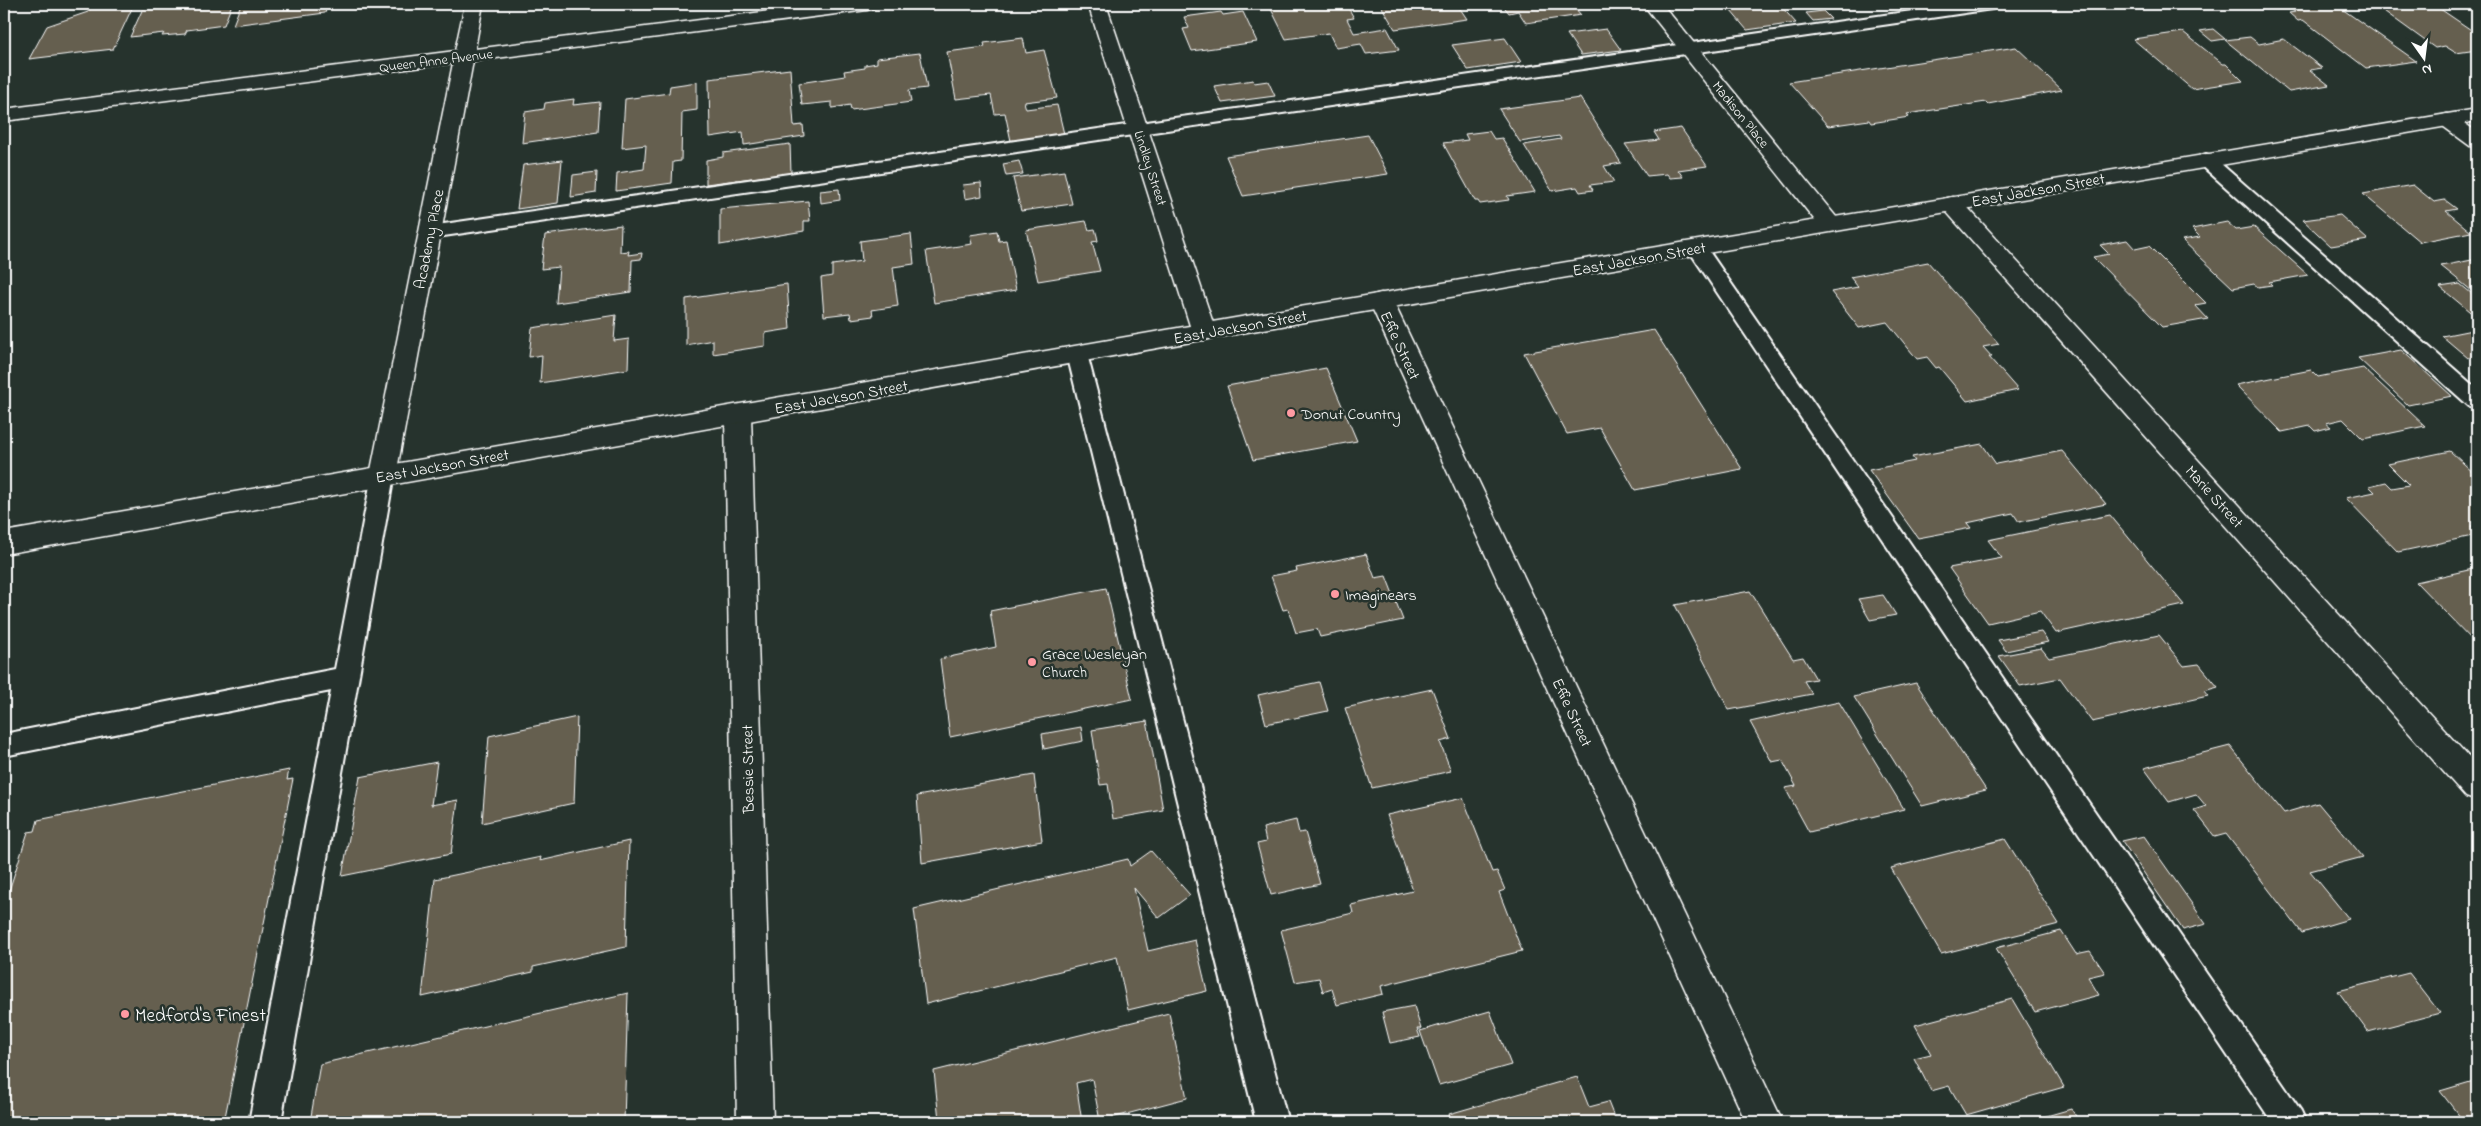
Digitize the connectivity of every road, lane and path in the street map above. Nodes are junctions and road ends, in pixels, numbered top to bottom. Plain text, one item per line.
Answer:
1 (474, 4) edge
2 (867, 4) edge
3 (1097, 4) edge
4 (1652, 4) edge
5 (1992, 4) edge
6 (1687, 47) junction
7 (464, 56) junction
8 (2477, 115) edge
9 (4, 116) edge
10 (2447, 120) junction
11 (1138, 128) junction
12 (2477, 142) edge
13 (2206, 160) junction
14 (1952, 204) junction
15 (1829, 224) junction
16 (430, 232) junction
17 (1697, 248) junction
18 (1381, 301) junction
19 (1204, 332) junction
20 (1077, 354) junction
21 (2477, 401) edge
22 (738, 415) junction
23 (383, 475) junction
24 (4, 542) edge
25 (346, 678) junction
26 (4, 744) edge
27 (2477, 787) edge
28 (265, 1122) edge
29 (755, 1122) edge
30 (1272, 1122) edge
31 (1765, 1122) edge
32 (2290, 1122) edge

1 - 7 street, Academy Place
2 - 7 street, Queen Anne Avenue
3 - 11 street, Lindley Street
4 - 6 street, Madison Place
5 - 6 lane
6 - 11 lane
6 - 15 street, Madison Place
7 - 9 street, Queen Anne Avenue
7 - 16 street, Academy Place
8 - 10 street, East Jackson Street
10 - 12 street
10 - 13 street, East Jackson Street
11 - 16 lane
11 - 19 street, Lindley Street
13 - 14 street, East Jackson Street
13 - 21 lane
14 - 15 street, East Jackson Street
14 - 27 street, Marie Street
15 - 17 street, East Jackson Street
16 - 23 street, Academy Place
17 - 18 street, East Jackson Street
17 - 32 lane
18 - 19 street, East Jackson Street
18 - 31 street, Effie Street
19 - 20 street, East Jackson Street
20 - 22 street, East Jackson Street
20 - 30 lane
22 - 23 street, East Jackson Street
22 - 29 street, Bessie Street
23 - 24 street, East Jackson Street
23 - 25 lane
25 - 26 lane
25 - 28 lane

